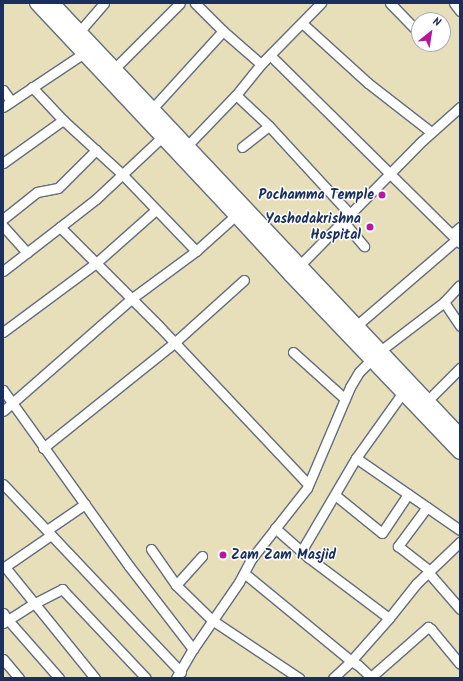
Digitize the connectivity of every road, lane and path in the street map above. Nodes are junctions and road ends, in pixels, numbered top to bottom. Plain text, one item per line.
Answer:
1 (37, 3) edge
2 (52, 3) edge
3 (104, 3) edge
4 (180, 3) edge
5 (195, 3) edge
6 (321, 3) edge
7 (390, 3) edge
8 (454, 3) edge
9 (460, 11) edge
10 (302, 23) junction
11 (411, 25) edge
12 (223, 31) junction
13 (79, 32) junction
14 (89, 49) junction
15 (270, 55) junction
16 (261, 64) junction
17 (114, 69) junction
18 (32, 87) junction
19 (3, 90) edge
20 (236, 96) junction
21 (11, 101) junction
22 (3, 107) edge
23 (460, 107) edge
24 (151, 110) junction
25 (63, 120) junction
26 (269, 126) junction
27 (431, 132) junction
28 (162, 137) junction
29 (242, 147) dead end
30 (96, 150) junction
31 (182, 150) junction
32 (3, 163) edge
33 (391, 172) junction
34 (122, 174) junction
35 (156, 210) junction
36 (350, 214) junction
37 (236, 215) junction
38 (3, 219) edge
39 (343, 221) junction
40 (3, 226) edge
41 (60, 227) junction
42 (460, 227) edge
43 (456, 239) edge
44 (364, 246) dead end
45 (196, 251) junction
46 (27, 254) junction
47 (96, 263) junction
48 (299, 266) junction
49 (3, 271) edge
50 (244, 280) dead end
51 (460, 285) edge
52 (131, 299) junction
53 (444, 302) junction
54 (356, 326) junction
55 (460, 326) edge
56 (3, 332) edge
57 (174, 343) junction
58 (293, 352) dead end
59 (376, 356) junction
60 (460, 368) edge
61 (3, 390) edge
62 (403, 392) junction
63 (345, 399) junction
64 (427, 401) junction
65 (11, 402) junction
66 (3, 411) edge
67 (460, 436) edge
68 (44, 448) junction
69 (460, 452) edge
70 (356, 458) junction
71 (3, 484) edge
72 (308, 484) junction
73 (408, 494) junction
74 (335, 495) junction
75 (85, 504) junction
76 (427, 507) junction
77 (275, 528) junction
78 (460, 530) edge
79 (49, 532) junction
80 (460, 542) edge
81 (151, 549) dead end
82 (302, 550) junction
83 (202, 556) dead end
84 (4, 568) edge
85 (429, 572) junction
86 (244, 573) junction
87 (176, 585) junction
88 (33, 604) junction
89 (460, 609) edge
90 (389, 618) junction
91 (5, 619) edge
92 (212, 620) junction
93 (193, 649) junction
94 (3, 659) edge
95 (351, 661) junction
96 (460, 664) edge
97 (179, 675) edge
98 (371, 677) edge
99 (19, 678) edge
100 (59, 678) edge
101 (95, 678) edge
102 (146, 678) edge
103 (299, 678) edge
104 (333, 678) edge

1 - 14 main road
2 - 13 main road
3 - 13 street
4 - 17 street
5 - 12 street
6 - 10 street
7 - 11 street
8 - 9 street
10 - 15 street
10 - 27 street
12 - 16 street
12 - 24 street
13 - 14 main road
14 - 17 main road
14 - 18 street
14 - 28 main road
15 - 16 street
15 - 33 street
16 - 20 street
17 - 24 main road
18 - 21 street
18 - 25 street
19 - 21 street
20 - 26 street
20 - 31 street
21 - 22 street
23 - 27 street
24 - 31 main road
25 - 30 street
25 - 32 street
26 - 29 street
26 - 36 street
27 - 33 street
28 - 31 main road
28 - 34 street
30 - 34 street
30 - 38 street
31 - 37 main road
31 - 48 main road
33 - 36 street
33 - 43 street
34 - 35 street
34 - 41 street
35 - 45 street
35 - 47 street
36 - 39 street
37 - 45 street
37 - 59 main road
39 - 44 street
39 - 48 street
40 - 46 street
41 - 46 street
41 - 47 street
42 - 43 street
43 - 54 street
45 - 52 street
46 - 49 street
47 - 52 street
47 - 56 street
48 - 54 main road
50 - 57 street
51 - 53 street
52 - 57 street
52 - 65 street
53 - 55 street
53 - 59 street
54 - 59 main road
57 - 68 street
57 - 72 street
58 - 63 street
59 - 62 main road
59 - 63 street
59 - 64 main road
60 - 64 street
61 - 65 street
62 - 69 main road
62 - 70 street
63 - 72 street
64 - 67 main road
65 - 66 street
65 - 68 street
68 - 75 street
70 - 73 street
70 - 74 street
71 - 79 street
72 - 77 street
73 - 74 street
73 - 76 street
74 - 82 street
75 - 79 street
75 - 93 street
76 - 78 street
76 - 85 street
77 - 82 street
77 - 86 street
79 - 84 street
79 - 97 street
80 - 85 street
81 - 87 street
82 - 90 street
83 - 87 street
84 - 88 street
85 - 89 street
85 - 90 street
86 - 92 street
86 - 95 street
87 - 92 street
88 - 91 street
88 - 101 street
88 - 102 street
90 - 95 street
91 - 100 street
92 - 93 street
92 - 103 street
93 - 97 street
94 - 99 street
95 - 98 street
95 - 104 street
96 - 98 street

